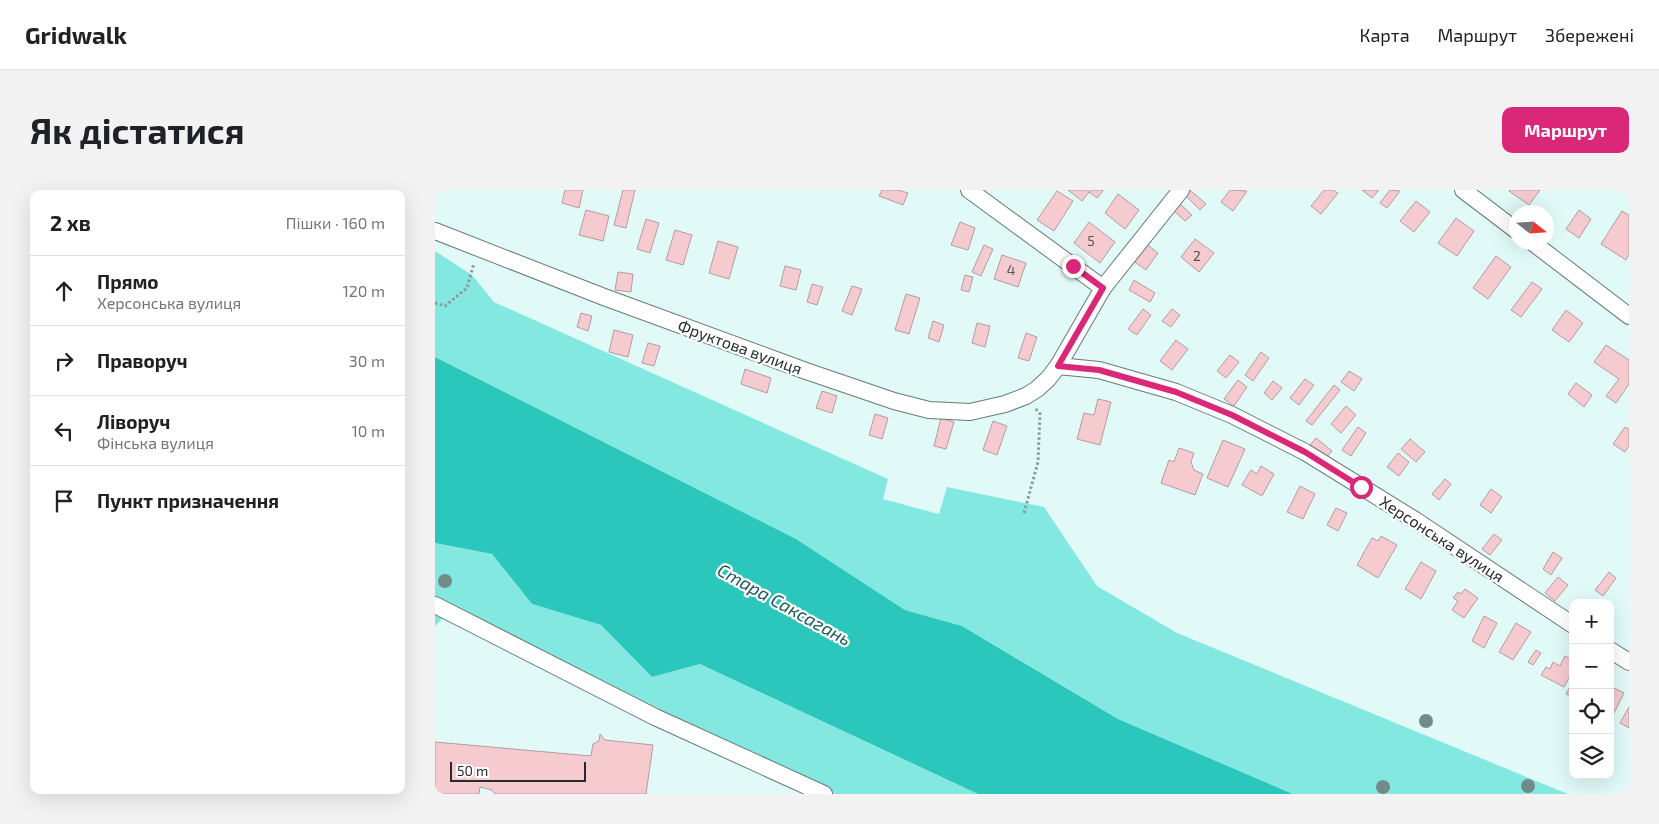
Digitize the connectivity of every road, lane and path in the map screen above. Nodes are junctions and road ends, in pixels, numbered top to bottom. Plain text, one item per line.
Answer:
1 (969, 190) edge
2 (1181, 190) edge
3 (1463, 190) edge
4 (1509, 225) edge
5 (435, 231) edge
6 (479, 249) junction
7 (1542, 250) edge
8 (1103, 288) junction
9 (435, 303) edge
10 (1629, 316) edge
11 (1058, 366) junction
12 (1026, 396) junction
13 (1024, 513) dead end
14 (435, 605) edge
15 (1569, 622) edge
16 (1614, 653) edge
17 (1629, 662) edge
18 (824, 794) edge

1 - 8 street
2 - 8 street, Фруктова вулиця
3 - 4 street
5 - 6 street, Фруктова вулиця
6 - 9 path
6 - 12 street, Фруктова вулиця
7 - 10 street
8 - 11 street, Фруктова вулиця
11 - 12 street, Фруктова вулиця
11 - 15 street, Херсонська вулиця
12 - 13 path
14 - 18 street
16 - 17 street

